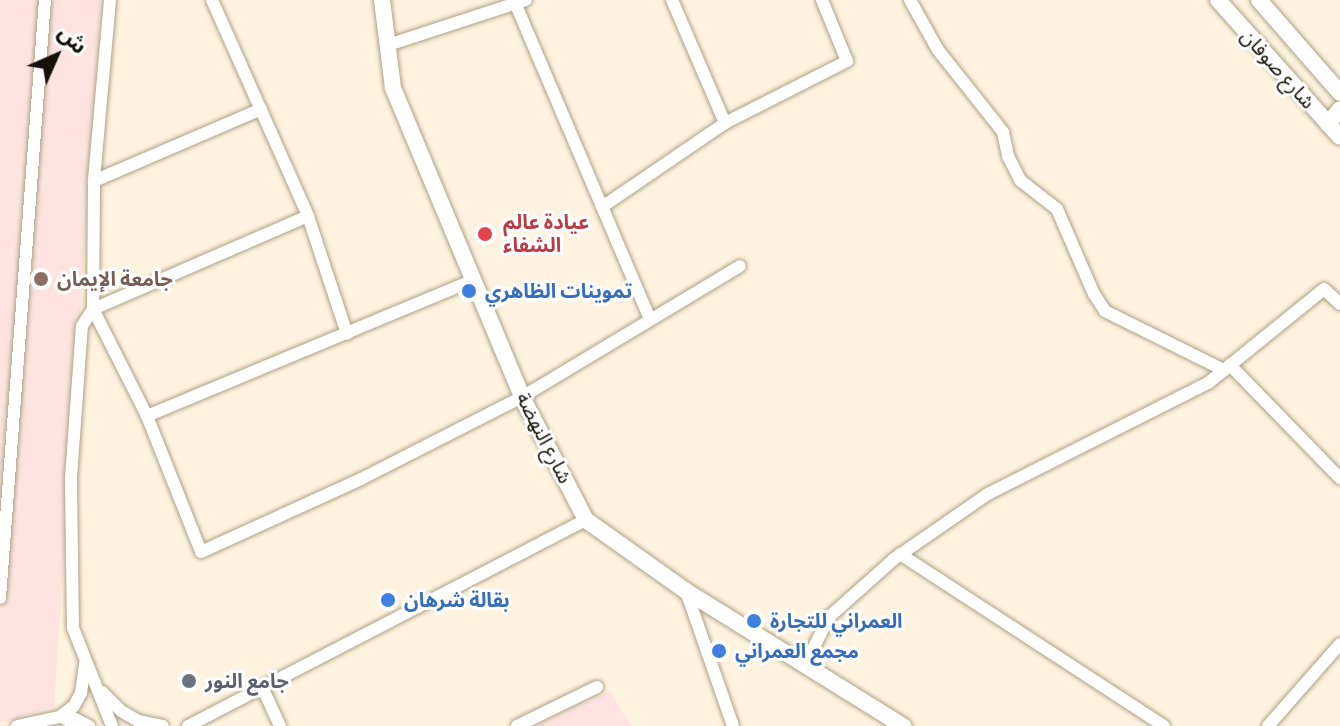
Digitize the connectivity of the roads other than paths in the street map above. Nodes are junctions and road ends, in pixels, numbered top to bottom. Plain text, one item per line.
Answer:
1 (45, 0) edge
2 (110, 0) edge
3 (212, 0) edge
4 (382, 0) edge
5 (672, 0) edge
6 (822, 0) edge
7 (910, 0) edge
8 (1218, 0) edge
9 (1259, 0) edge
10 (521, 2) edge
11 (388, 45) junction
12 (1340, 93) edge
13 (261, 109) junction
14 (1340, 109) edge
15 (725, 123) junction
16 (1328, 124) junction
17 (1340, 137) edge
18 (94, 181) junction
19 (602, 207) junction
20 (308, 216) junction
21 (740, 266) dead end
22 (473, 280) junction
23 (1340, 304) edge
24 (93, 309) junction
25 (650, 319) junction
26 (347, 334) junction
27 (1227, 368) junction
28 (522, 397) junction
29 (147, 416) junction
30 (1340, 478) edge
31 (586, 520) junction
32 (900, 554) junction
33 (686, 591) junction
34 (0, 598) edge
35 (1340, 644) edge
36 (85, 663) junction
37 (805, 665) junction
38 (98, 687) junction
39 (597, 687) dead end
40 (263, 689) junction
41 (61, 716) junction
42 (732, 725) edge
43 (17, 726) edge
44 (76, 726) edge
45 (89, 726) edge
46 (112, 726) edge
47 (163, 726) edge
48 (188, 726) edge
49 (280, 726) edge
50 (517, 726) edge
51 (903, 726) edge
52 (1164, 726) edge
53 (1268, 726) edge

1 - 34 street
2 - 18 street
3 - 13 street
4 - 11 street, شارع النهضة
5 - 15 street
6 - 15 street
7 - 27 street
8 - 16 street, شارع صوفان
9 - 12 street, شارع صوفان
10 - 11 street
10 - 19 street
11 - 22 street, شارع النهضة
13 - 18 street
13 - 20 street
14 - 16 street
15 - 19 street
16 - 17 street, شارع صوفان
18 - 24 street
19 - 25 street
20 - 24 street
20 - 26 street
21 - 25 street
22 - 26 street
22 - 28 street, شارع النهضة
23 - 27 street
24 - 29 street
24 - 36 street
25 - 28 street
26 - 29 street
27 - 30 street
27 - 32 street
28 - 29 street
28 - 31 street, شارع النهضة
31 - 33 street, شارع النهضة
31 - 40 street
32 - 37 street
32 - 52 street
33 - 37 street, شارع النهضة
33 - 42 street
35 - 53 street
36 - 38 street
36 - 41 street
37 - 51 street, شارع النهضة
38 - 46 street
38 - 47 street
39 - 50 street
40 - 48 street
40 - 49 street
41 - 43 street
41 - 44 street
41 - 45 street

